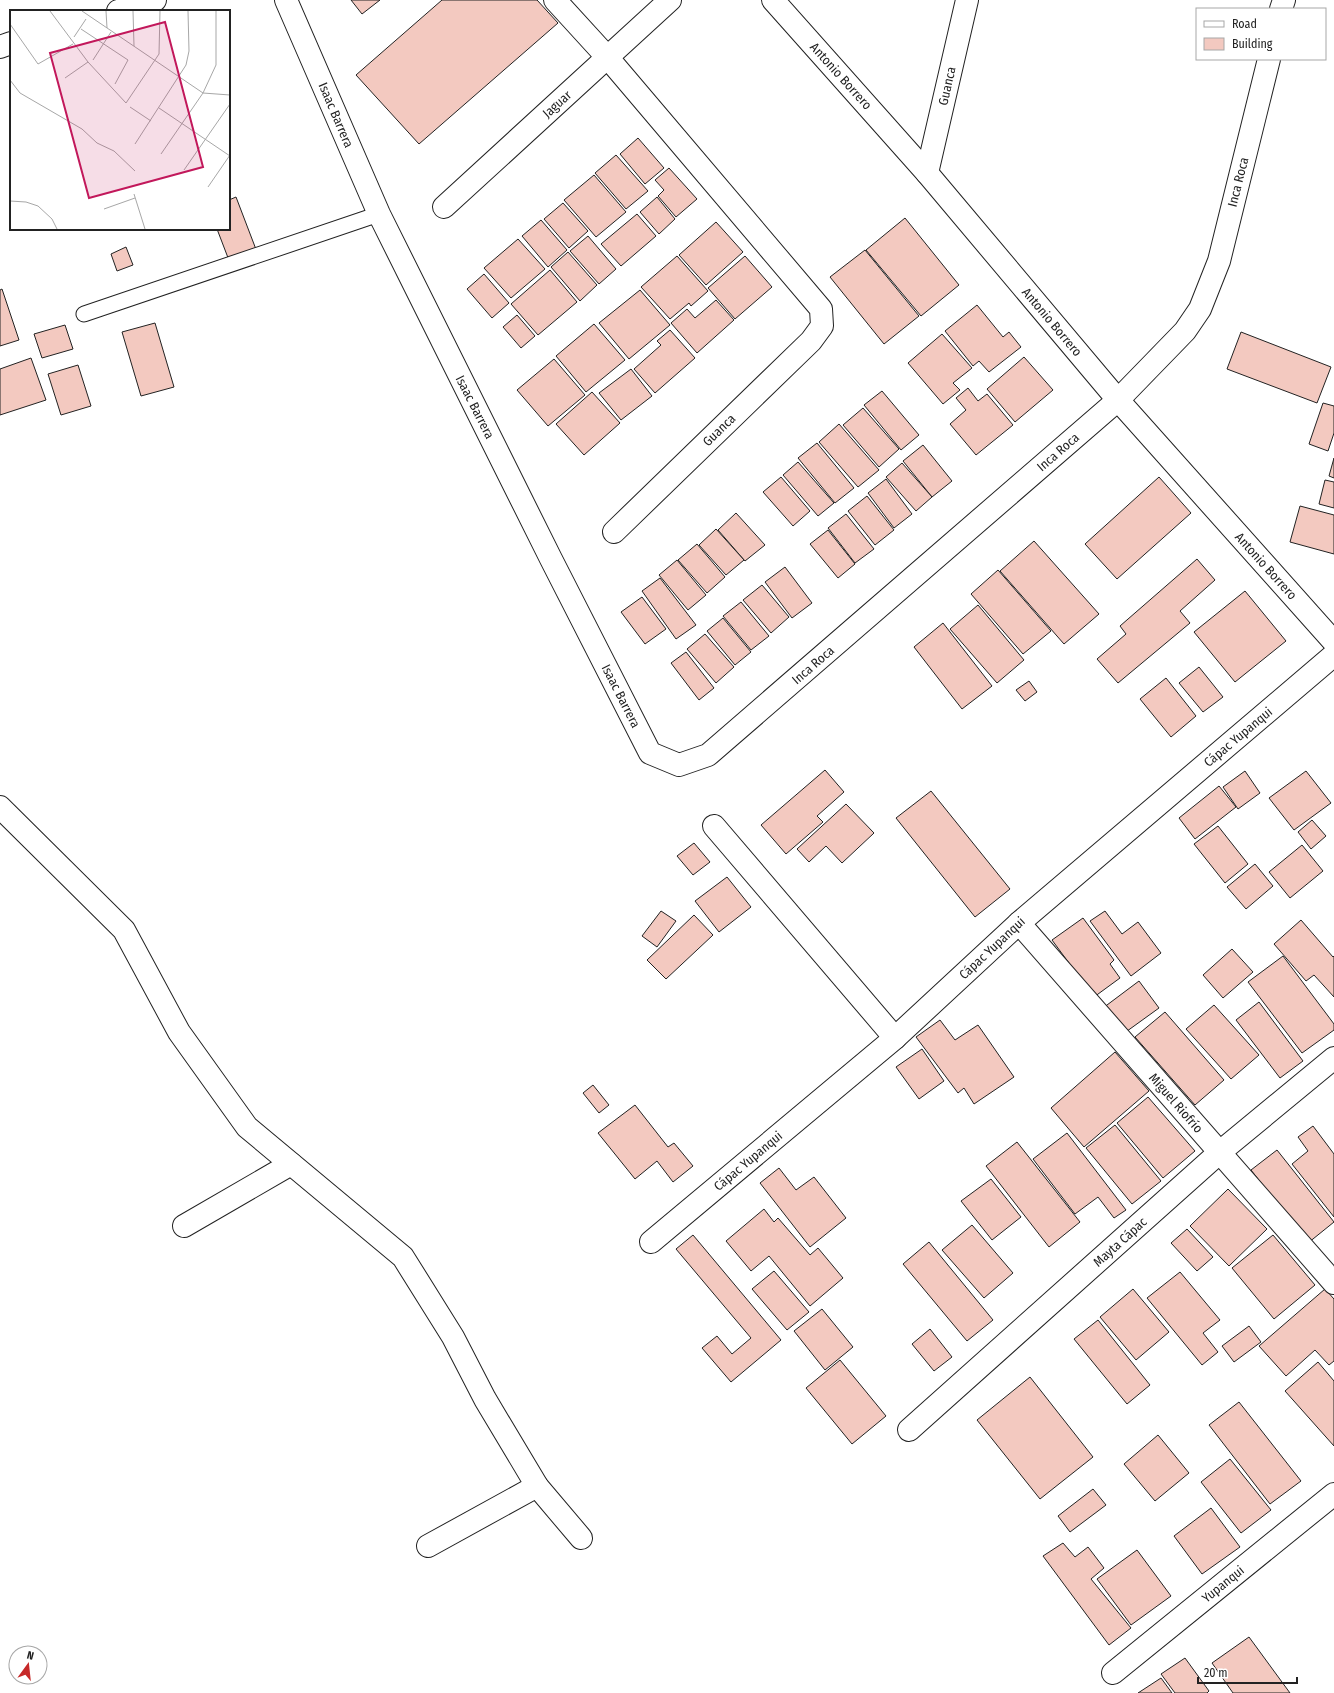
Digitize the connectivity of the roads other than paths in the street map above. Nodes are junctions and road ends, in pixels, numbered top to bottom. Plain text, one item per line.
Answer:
1 (155, 0) edge
2 (286, 0) edge
3 (555, 0) edge
4 (670, 0) edge
5 (773, 0) edge
6 (967, 0) edge
7 (121, 10) edge
8 (10, 43) edge
9 (0, 46) edge
10 (608, 58) junction
11 (1269, 60) edge
12 (927, 173) junction
13 (444, 207) dead end
14 (378, 214) junction
15 (84, 314) dead end
16 (1118, 400) junction
17 (614, 532) dead end
18 (1334, 642) edge
19 (1334, 655) edge
20 (708, 755) joint
21 (0, 807) edge
22 (714, 826) dead end
23 (1019, 923) junction
24 (895, 1038) junction
25 (1334, 1058) edge
26 (1220, 1152) junction
27 (291, 1164) junction
28 (184, 1226) dead end
29 (651, 1242) dead end
30 (1334, 1283) edge
31 (909, 1430) dead end
32 (537, 1486) junction
33 (1334, 1494) edge
34 (581, 1538) dead end
35 (428, 1546) dead end
36 (1113, 1673) dead end

1 - 7 street
2 - 14 street, Isaac Barrera
3 - 10 street
4 - 10 street, Jaguar
5 - 12 street, Antonio Borrero
6 - 12 street, Guanca
8 - 9 street
10 - 13 street, Jaguar
10 - 17 street, Guanca
11 - 16 street, Inca Roca
12 - 16 street, Antonio Borrero
14 - 15 lane
14 - 20 street, Isaac Barrera
16 - 18 street, Antonio Borrero
16 - 20 street, Inca Roca
19 - 23 street, Cápac Yupanqui
21 - 27 street
22 - 24 street
23 - 24 street, Cápac Yupanqui
23 - 26 street, Miguel Riofrío
24 - 29 street, Cápac Yupanqui
25 - 26 street, Mayta Cápac
26 - 30 street, Miguel Riofrío
26 - 31 street, Mayta Cápac
27 - 28 street
27 - 32 street
32 - 34 street
32 - 35 street
33 - 36 street, Yupanqui

